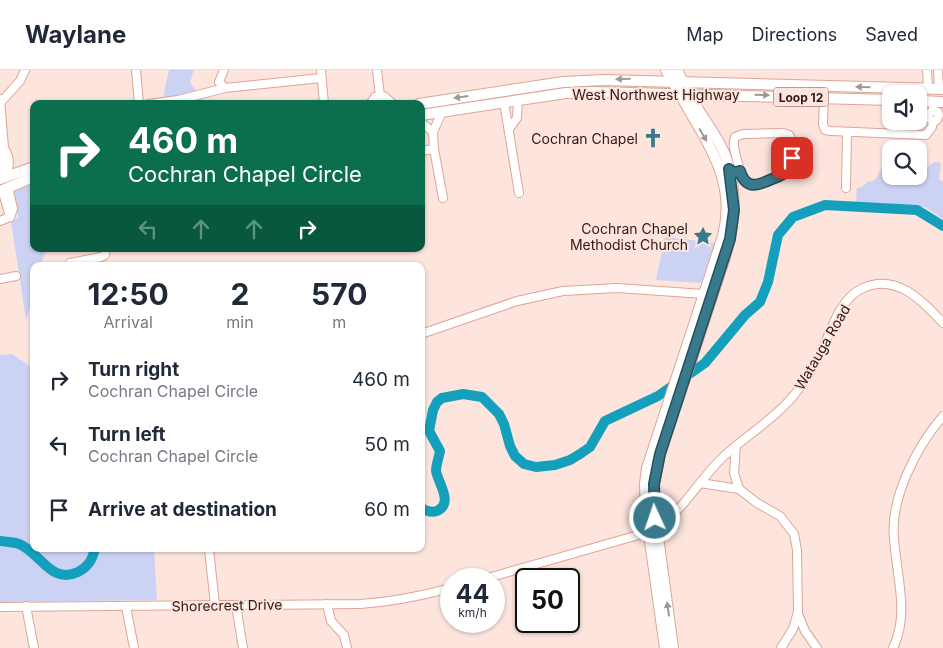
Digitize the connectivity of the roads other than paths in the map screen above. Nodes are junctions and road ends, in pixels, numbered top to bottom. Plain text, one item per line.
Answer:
1 (25, 70) edge
2 (136, 70) edge
3 (224, 70) edge
4 (377, 70) edge
5 (666, 70) edge
6 (676, 70) edge
7 (927, 70) edge
8 (938, 70) edge
9 (321, 74) edge
10 (672, 81) junction
11 (683, 81) junction
12 (563, 82) junction
13 (225, 88) junction
14 (936, 89) edge
15 (503, 91) junction
16 (684, 93) junction
17 (714, 94) junction
18 (380, 96) junction
19 (824, 97) junction
20 (0, 98) edge
21 (531, 98) junction
22 (139, 100) edge
23 (190, 100) edge
24 (324, 100) edge
25 (373, 100) edge
26 (388, 100) edge
27 (518, 100) junction
28 (882, 100) edge
29 (504, 102) junction
30 (0, 103) edge
31 (425, 103) edge
32 (936, 104) edge
33 (442, 112) junction
34 (425, 114) edge
35 (703, 117) junction
36 (425, 125) edge
37 (509, 129) junction
38 (433, 132) junction
39 (847, 132) junction
40 (434, 149) junction
41 (425, 150) edge
42 (30, 167) edge
43 (732, 169) junction
44 (3, 177) edge
45 (30, 179) edge
46 (846, 188) dead end
47 (4, 189) edge
48 (519, 193) dead end
49 (443, 198) dead end
50 (0, 221) edge
51 (106, 252) edge
52 (75, 262) edge
53 (16, 276) dead end
54 (0, 279) edge
55 (708, 295) junction
56 (943, 323) edge
57 (425, 333) edge
58 (943, 416) edge
59 (736, 446) junction
60 (700, 483) junction
61 (739, 489) junction
62 (652, 530) junction
63 (209, 552) edge
64 (505, 573) edge
65 (440, 591) edge
66 (327, 604) junction
67 (236, 605) junction
68 (26, 606) junction
69 (126, 606) junction
70 (215, 606) junction
71 (0, 607) edge
72 (798, 612) junction
73 (34, 648) edge
74 (134, 648) edge
75 (243, 648) edge
76 (347, 648) edge
77 (665, 648) edge
78 (673, 648) edge
79 (781, 648) edge
80 (817, 648) edge
81 (893, 648) edge

1 - 30 street
2 - 22 street
3 - 13 street
4 - 18 street
5 - 10 main road
6 - 11 main road
7 - 14 street
8 - 14 street
9 - 13 street
9 - 24 street
10 - 11 main road, West Northwest Highway / Loop 12
10 -> 12 main road, West Northwest Highway / Loop 12
10 - 16 main road
14 -> 11 main road, West Northwest Highway / Loop 12
11 - 16 main road
12 - 15 main road, West Northwest Highway / Loop 12
12 - 21 main road
13 - 23 street
14 - 32 main road
15 - 29 main road
15 -> 31 main road, West Northwest Highway / Loop 12
16 - 17 main road, West Northwest Highway / Loop 12
16 - 21 main road, West Northwest Highway / Loop 12
16 - 35 main road
16 -> 43 main road
17 -> 19 main road, West Northwest Highway / Loop 12
17 - 35 main road
18 - 25 street
18 - 26 street
19 - 28 main road, West Northwest Highway / Loop 12
19 - 39 street
20 - 30 street
21 - 27 main road, West Northwest Highway / Loop 12
27 - 29 main road, West Northwest Highway / Loop 12
27 - 37 street
29 - 33 main road, West Northwest Highway / Loop 12
29 - 37 street
30 - 44 street
32 - 39 street
33 - 34 main road, West Northwest Highway / Loop 12
33 - 38 street
35 - 43 main road
36 - 38 street
37 - 48 street
38 - 40 street
39 - 46 street
40 - 41 street
40 - 49 street
42 - 44 main road
43 - 43 street
43 - 55 main road
44 - 47 main road
45 - 47 main road
47 - 50 street
51 - 52 street
53 - 54 street
55 - 57 street
55 - 62 main road
55 - 62 main road
56 - 59 street, Watauga Road
58 - 81 street
59 - 60 street, Watauga Road
59 - 61 street
60 - 61 street
60 - 62 street, Watauga Road
61 - 72 street
62 - 64 street
62 - 77 main road
78 -> 62 main road
63 - 70 street
65 - 66 street, Shorecrest Drive
66 - 67 street, Shorecrest Drive
66 - 76 street
67 - 70 street, Shorecrest Drive
67 - 75 street
68 - 69 street, Shorecrest Drive
68 - 71 street, Shorecrest Drive
68 - 73 street
69 - 70 street, Shorecrest Drive
69 - 74 street
72 - 79 street
72 - 80 street

